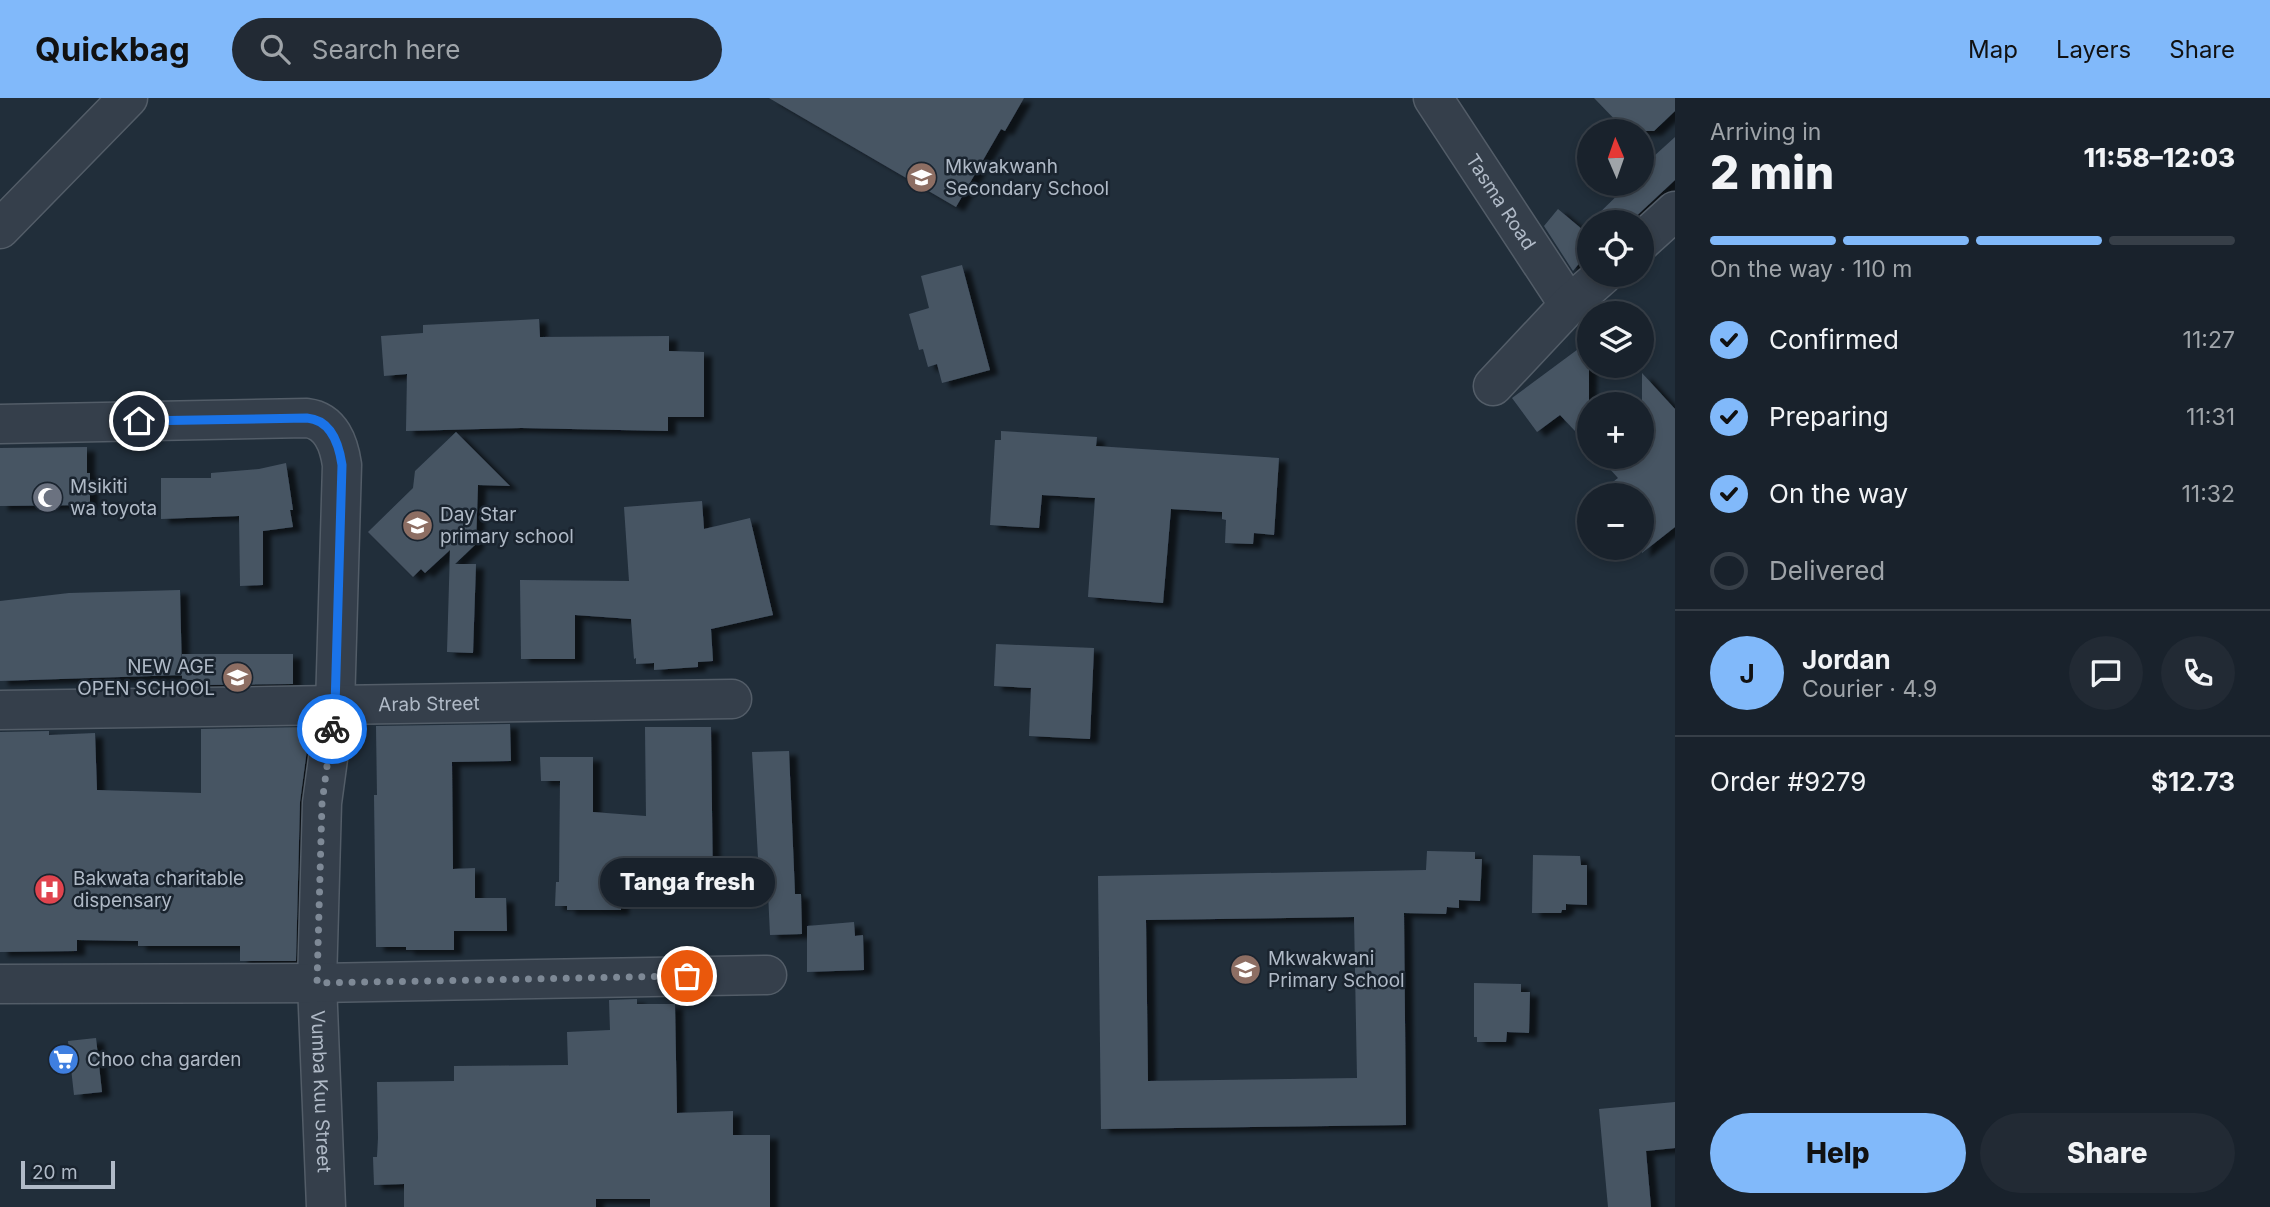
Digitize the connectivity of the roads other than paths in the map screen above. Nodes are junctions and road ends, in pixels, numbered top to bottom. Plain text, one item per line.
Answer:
1 (128, 98) edge
2 (1433, 98) edge
3 (1675, 211) edge
4 (0, 229) edge
5 (1654, 230) edge
6 (1589, 287) edge
7 (1569, 305) junction
8 (1493, 386) dead end
9 (0, 424) edge
10 (732, 699) dead end
11 (335, 707) junction
12 (0, 710) edge
13 (767, 975) dead end
14 (317, 983) junction
15 (0, 984) edge
16 (326, 1207) edge

1 - 4 street
2 - 7 street, Tasma Road
3 - 5 street
6 - 7 street
7 - 8 street
9 - 11 street, Vumba Kuu Street
10 - 11 street, Arab Street
11 - 12 street, Arab Street
11 - 14 street, Vumba Kuu Street
13 - 14 street
14 - 15 street
14 - 16 street, Vumba Kuu Street

